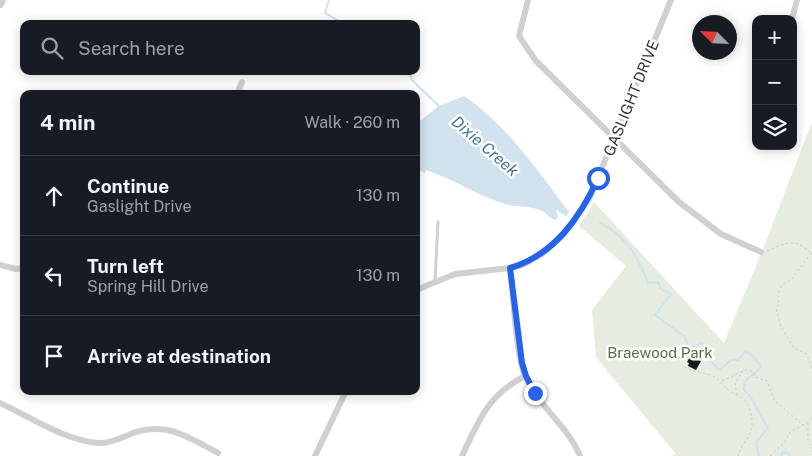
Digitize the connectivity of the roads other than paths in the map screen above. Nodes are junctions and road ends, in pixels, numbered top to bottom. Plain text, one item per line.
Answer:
1 (2, 0) edge
2 (528, 0) edge
3 (671, 0) edge
4 (797, 0) edge
5 (0, 4) edge
6 (793, 15) edge
7 (242, 82) dead end
8 (239, 90) edge
9 (614, 139) junction
10 (438, 222) dead end
11 (761, 252) road end
12 (0, 265) edge
13 (20, 268) edge
14 (510, 268) junction
15 (435, 280) junction
16 (420, 288) edge
17 (526, 376) junction
18 (344, 395) edge
19 (0, 404) edge
20 (218, 453) dead end
21 (316, 456) edge
22 (462, 456) edge
23 (580, 456) edge

1 - 5 street
2 - 9 street
3 - 9 street, GASLIGHT DRIVE
4 - 6 street
7 - 8 street
9 - 11 street
9 - 14 street, GASLIGHT DRIVE
10 - 15 lane
12 - 13 street
14 - 15 street, GASLIGHT DRIVE
14 - 17 street
15 - 16 street, GASLIGHT DRIVE
17 - 22 street
17 - 23 street
18 - 21 street
19 - 20 street

